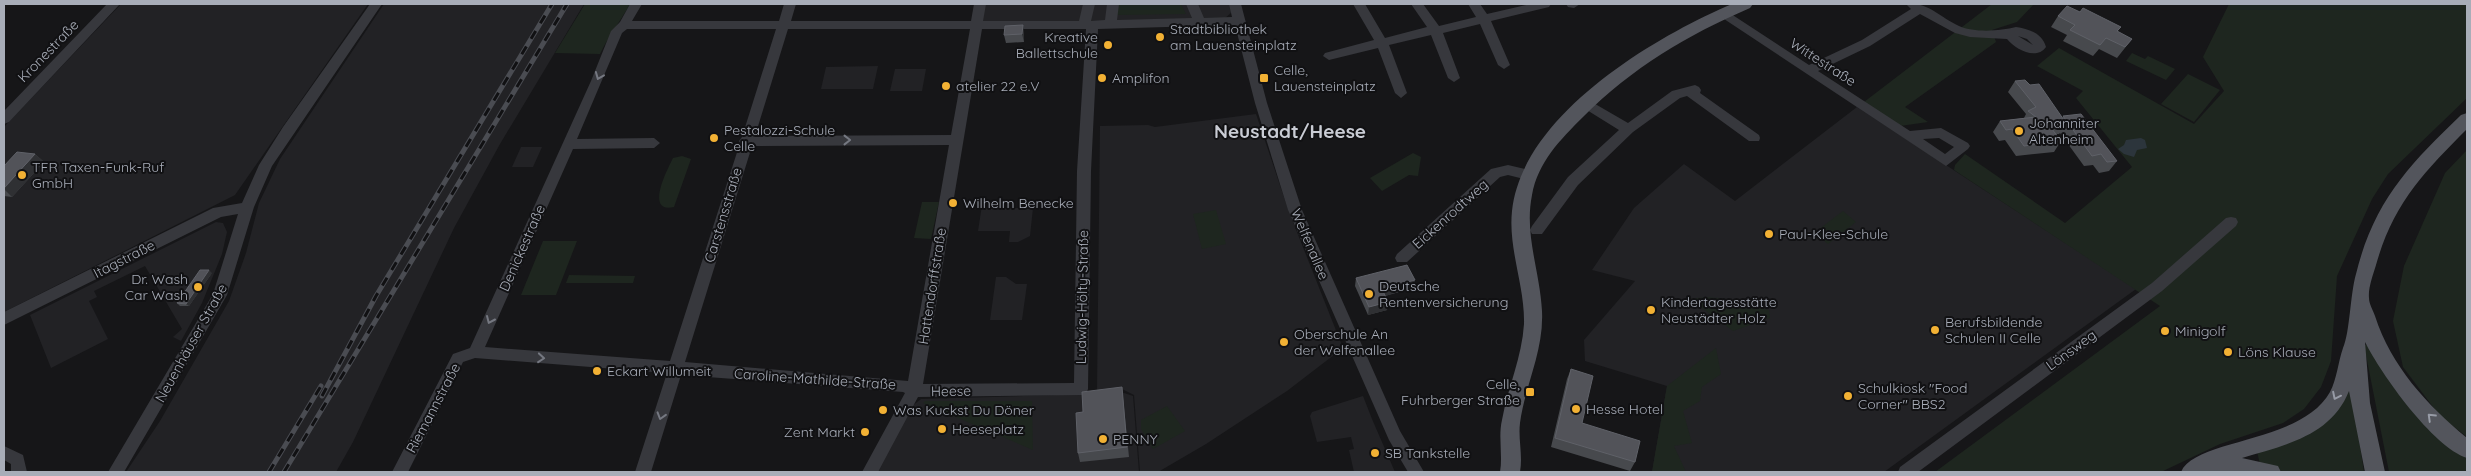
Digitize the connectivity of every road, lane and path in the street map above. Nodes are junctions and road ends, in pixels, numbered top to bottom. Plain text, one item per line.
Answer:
1 (114, 4) edge
2 (376, 4) edge
3 (636, 4) edge
4 (790, 4) edge
5 (980, 4) edge
6 (1089, 4) edge
7 (1113, 4) edge
8 (1192, 4) edge
9 (1235, 4) edge
10 (1359, 4) edge
11 (1417, 4) edge
12 (1474, 4) edge
13 (1537, 4) edge
14 (1745, 4) edge
15 (1916, 6) edge
16 (1721, 14) junction
17 (1484, 19) junction
18 (1239, 21) junction
19 (1200, 22) junction
20 (975, 24) junction
21 (782, 25) junction
22 (1088, 25) junction
23 (1111, 25) junction
24 (620, 28) junction
25 (1435, 31) junction
26 (2011, 35) dead end
27 (1382, 43) junction
28 (1329, 56) dead end
29 (1504, 65) dead end
30 (1808, 70) junction
31 (1454, 78) dead end
32 (1401, 93) dead end
33 (1586, 104) junction
34 (4, 119) edge
35 (2467, 120) edge
36 (1628, 129) junction
37 (1908, 136) dead end
38 (1754, 138) dead end
39 (956, 140) junction
40 (745, 141) junction
41 (654, 143) dead end
42 (569, 144) junction
43 (1528, 175) junction
44 (247, 207) junction
45 (2232, 222) dead end
46 (1537, 230) dead end
47 (1402, 258) dead end
48 (2360, 299) junction
49 (4, 319) edge
50 (2356, 333) junction
51 (475, 352) junction
52 (676, 369) junction
53 (1081, 389) joint
54 (914, 391) junction
55 (2467, 449) edge
56 (4, 453) edge
57 (19, 472) edge
58 (116, 472) edge
59 (400, 472) edge
60 (643, 472) edge
61 (870, 472) edge
62 (1416, 472) edge
63 (1510, 472) edge
64 (1906, 472) edge
65 (2190, 472) edge
66 (2198, 472) edge
67 (2271, 472) edge
68 (2375, 472) edge

1 - 34 street, Kronestraße
2 - 44 street, Neuenhäuser Straße
3 - 24 street, Denickestraße
4 - 21 street, Carstensstraße
5 - 20 street, Hattendorffstraße
6 - 22 street, Ludwig-Hölty-Straße
7 - 23 street
8 - 19 street
9 - 18 street, Welfenallee
10 - 27 street
11 - 25 street
12 - 17 street
13 - 17 street
14 - 16 main road
15 - 26 street
15 - 30 street
16 - 30 street, Wittestraße
16 - 33 main road
17 - 25 street
17 - 29 street
18 - 19 street
18 - 62 street, Welfenallee
19 - 23 street
20 - 21 street
20 - 22 street
20 - 39 street, Hattendorffstraße
21 - 24 street
21 - 40 street, Carstensstraße
22 - 23 street
22 - 53 street, Ludwig-Hölty-Straße
24 -> 42 street, Denickestraße
25 - 27 street
25 - 31 street
27 - 28 street
27 - 32 street
30 - 37 street, Wittestraße
33 - 36 street
33 - 43 main road
35 - 48 main road
36 - 38 street
36 - 46 street
40 -> 39 street
39 - 54 street, Hattendorffstraße
40 - 52 street, Carstensstraße
41 - 42 street
42 -> 51 street, Denickestraße
43 - 47 street, Eickenrodtweg
43 - 63 main road
44 - 49 street, Itagstraße
44 - 58 street, Neuenhäuser Straße
45 - 64 street, Lönsweg
48 - 50 main road
55 -> 48 main road
50 -> 65 main road
50 - 68 main road
51 -> 52 street, Caroline-Mathilde-Straße
51 - 59 street, Riemannstraße
52 - 54 street, Caroline-Mathilde-Straße
52 -> 60 street, Carstensstraße
53 - 54 street, Heese
54 - 61 street, Heese
56 - 57 street
66 - 67 main road

